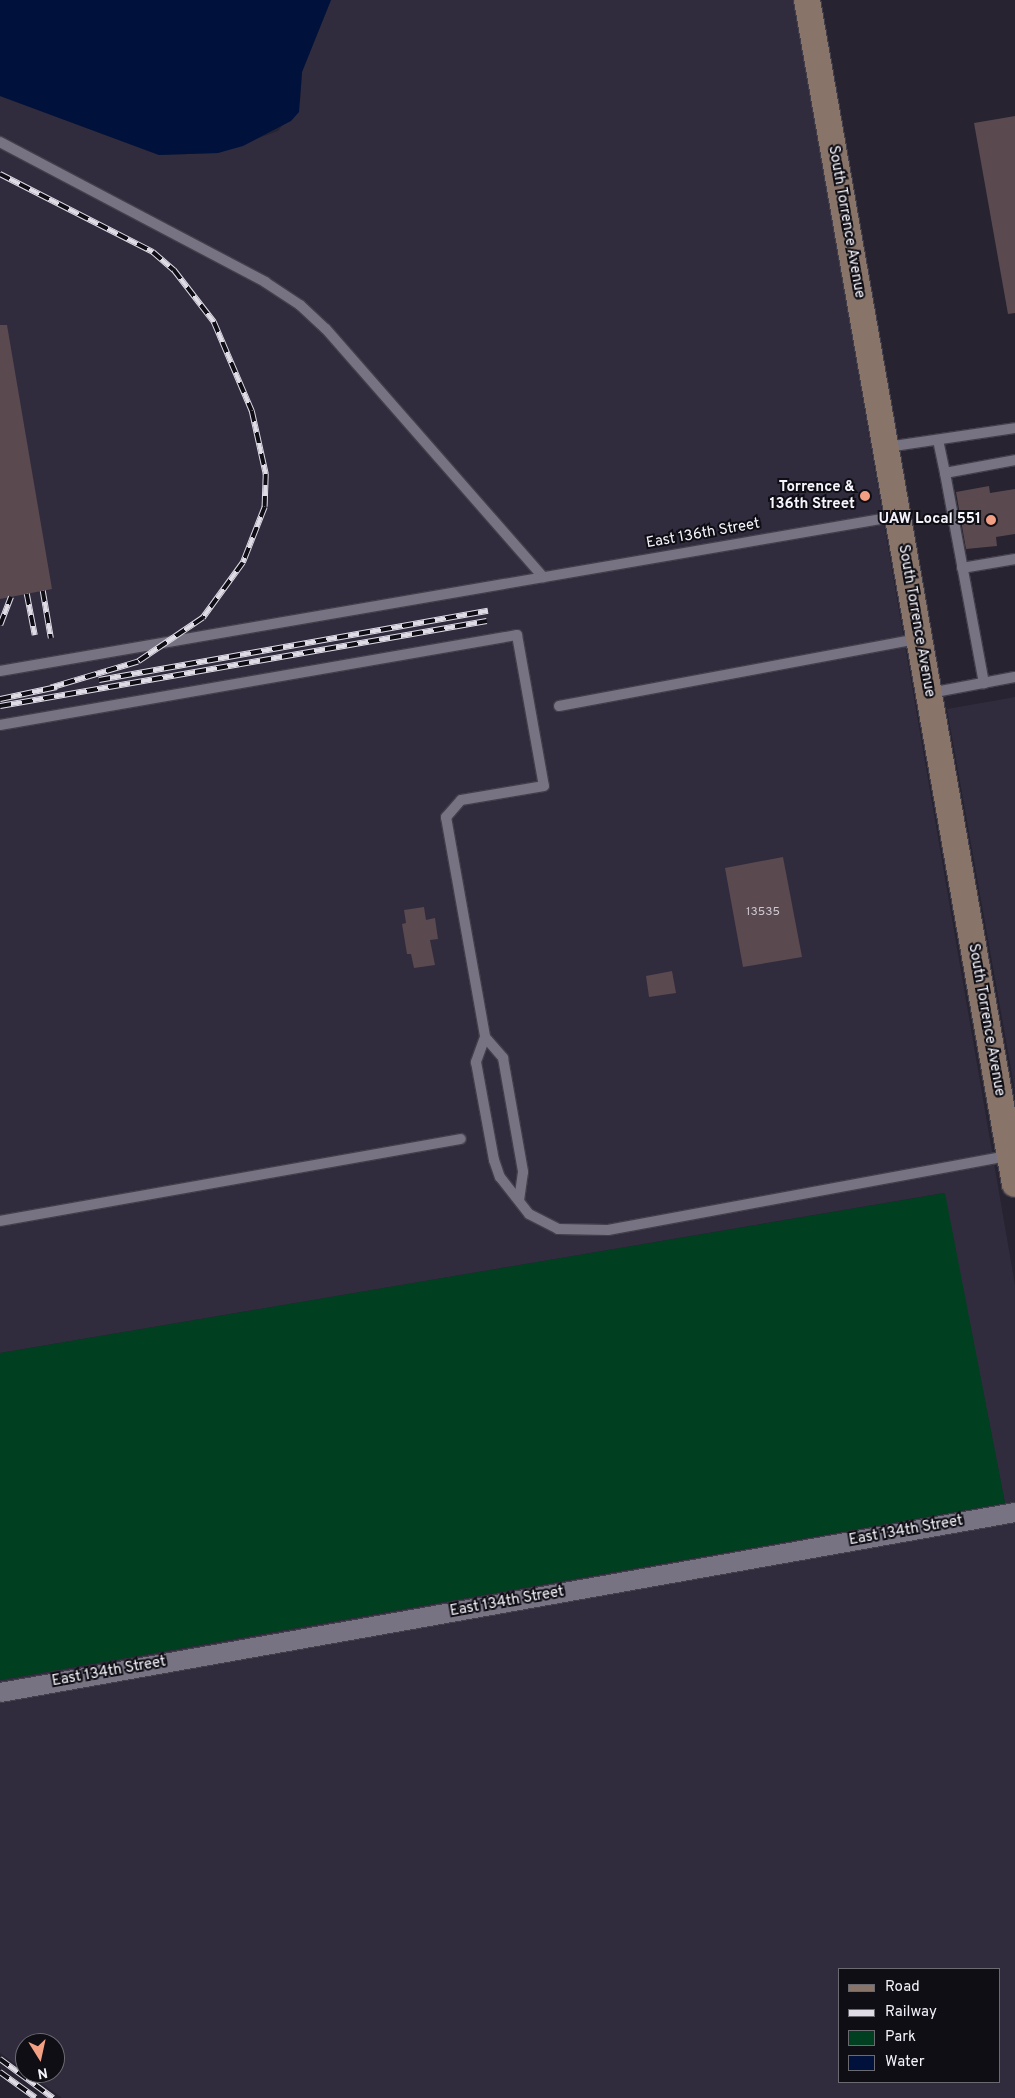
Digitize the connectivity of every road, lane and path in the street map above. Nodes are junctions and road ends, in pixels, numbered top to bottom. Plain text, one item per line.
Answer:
1 (807, 0) edge
2 (0, 142) edge
3 (1015, 428) edge
4 (938, 440) junction
5 (886, 447) junction
6 (1015, 460) edge
7 (945, 473) junction
8 (898, 516) junction
9 (1015, 559) edge
10 (962, 568) junction
11 (543, 578) junction
12 (919, 638) junction
13 (0, 672) edge
14 (1015, 677) edge
15 (984, 683) junction
16 (929, 693) junction
17 (559, 706) dead end
18 (0, 725) edge
19 (485, 1037) junction
20 (461, 1139) dead end
21 (1010, 1156) junction
22 (1015, 1184) edge
23 (519, 1199) junction
24 (0, 1221) edge
25 (1015, 1512) edge
26 (0, 1692) edge

1 - 5 main road, South Torrence Avenue
2 - 11 lane
3 - 4 lane
4 - 5 lane
4 - 7 lane
5 - 8 main road, South Torrence Avenue
6 - 7 lane
7 - 10 lane
8 - 11 lane, East 136th Street
8 - 12 main road, South Torrence Avenue
9 - 10 lane
10 - 15 lane
11 - 13 lane, East 136th Street
12 - 16 main road, South Torrence Avenue
12 - 17 lane
14 - 15 lane
15 - 16 lane
16 - 21 main road, South Torrence Avenue
18 - 19 lane
19 - 23 lane
19 - 23 lane
20 - 24 lane
21 - 22 main road, South Torrence Avenue
21 - 23 lane
25 - 26 street, East 134th Street

